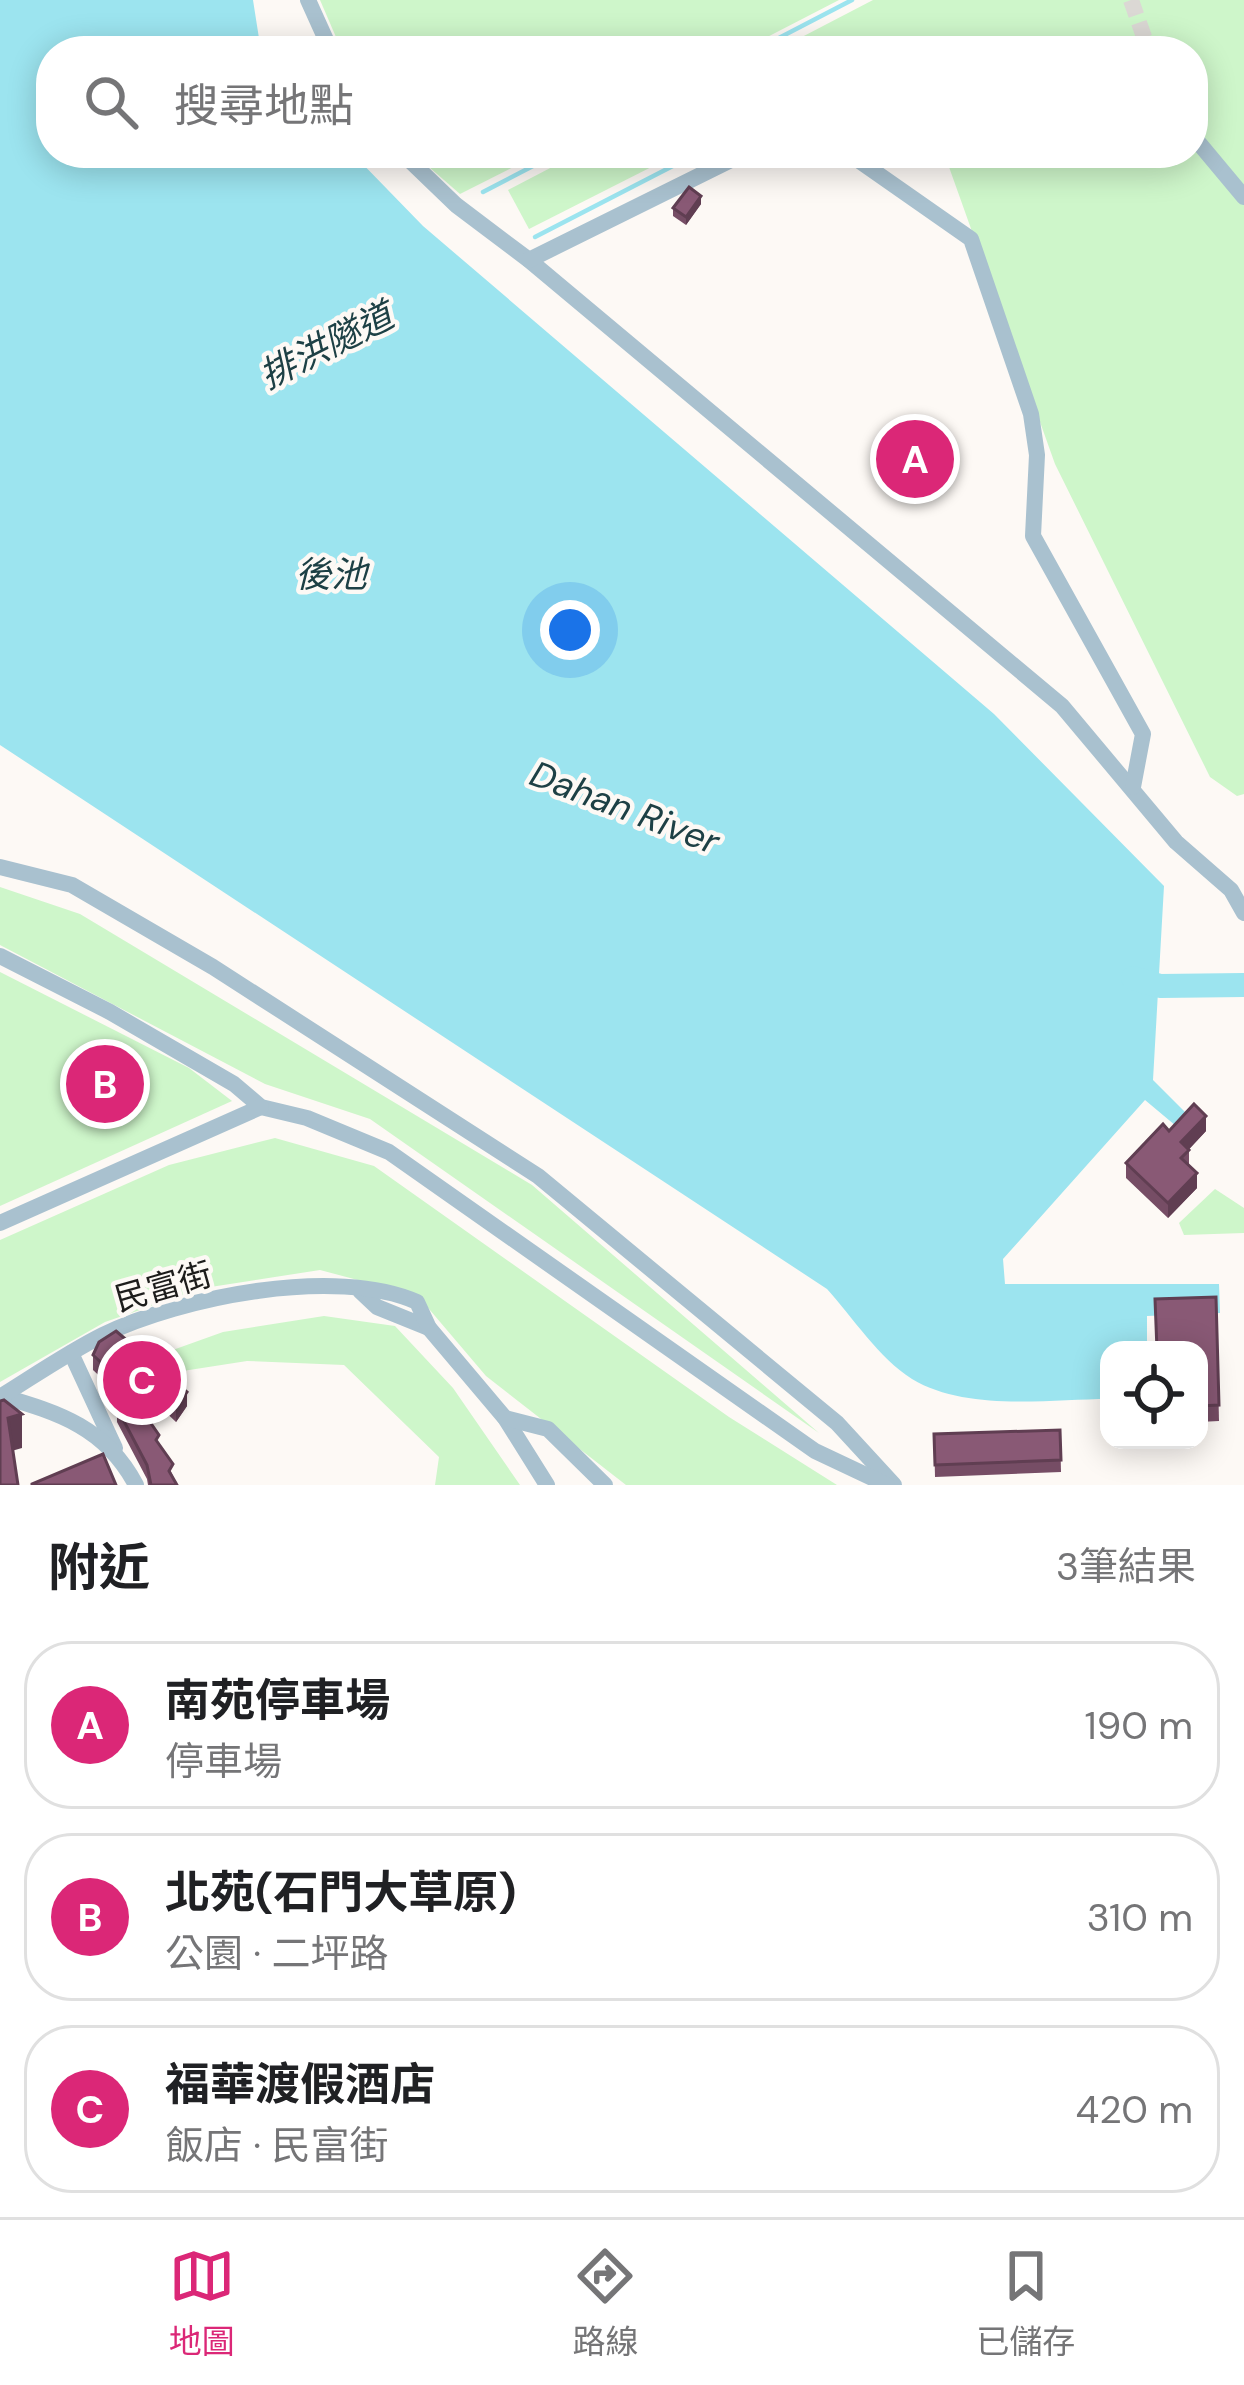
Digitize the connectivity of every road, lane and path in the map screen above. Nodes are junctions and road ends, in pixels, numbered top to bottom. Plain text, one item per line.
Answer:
1 (308, 0) edge
2 (325, 36) edge
3 (1208, 154) edge
4 (418, 168) edge
5 (715, 168) edge
6 (869, 168) edge
7 (1244, 197) edge
8 (529, 260) junction
9 (1133, 787) junction
10 (0, 867) edge
11 (1244, 913) edge
12 (0, 956) edge
13 (260, 1107) junction
14 (0, 1223) edge
15 (71, 1353) junction
16 (0, 1397) edge
17 (505, 1418) junction
18 (115, 1448) junction
19 (136, 1485) edge
20 (548, 1485) edge
21 (605, 1485) edge
22 (890, 1485) edge

1 - 2 street
3 - 7 street
4 - 8 street
5 - 8 street
6 - 9 street
8 - 9 street
9 - 11 street
10 - 22 street
12 - 13 street
13 - 14 street
13 - 22 street
15 - 16 street, 民富街
15 - 17 street, 民富街
15 - 18 street
16 - 18 street
17 - 20 street, 民富街
17 - 21 street
18 - 19 street

